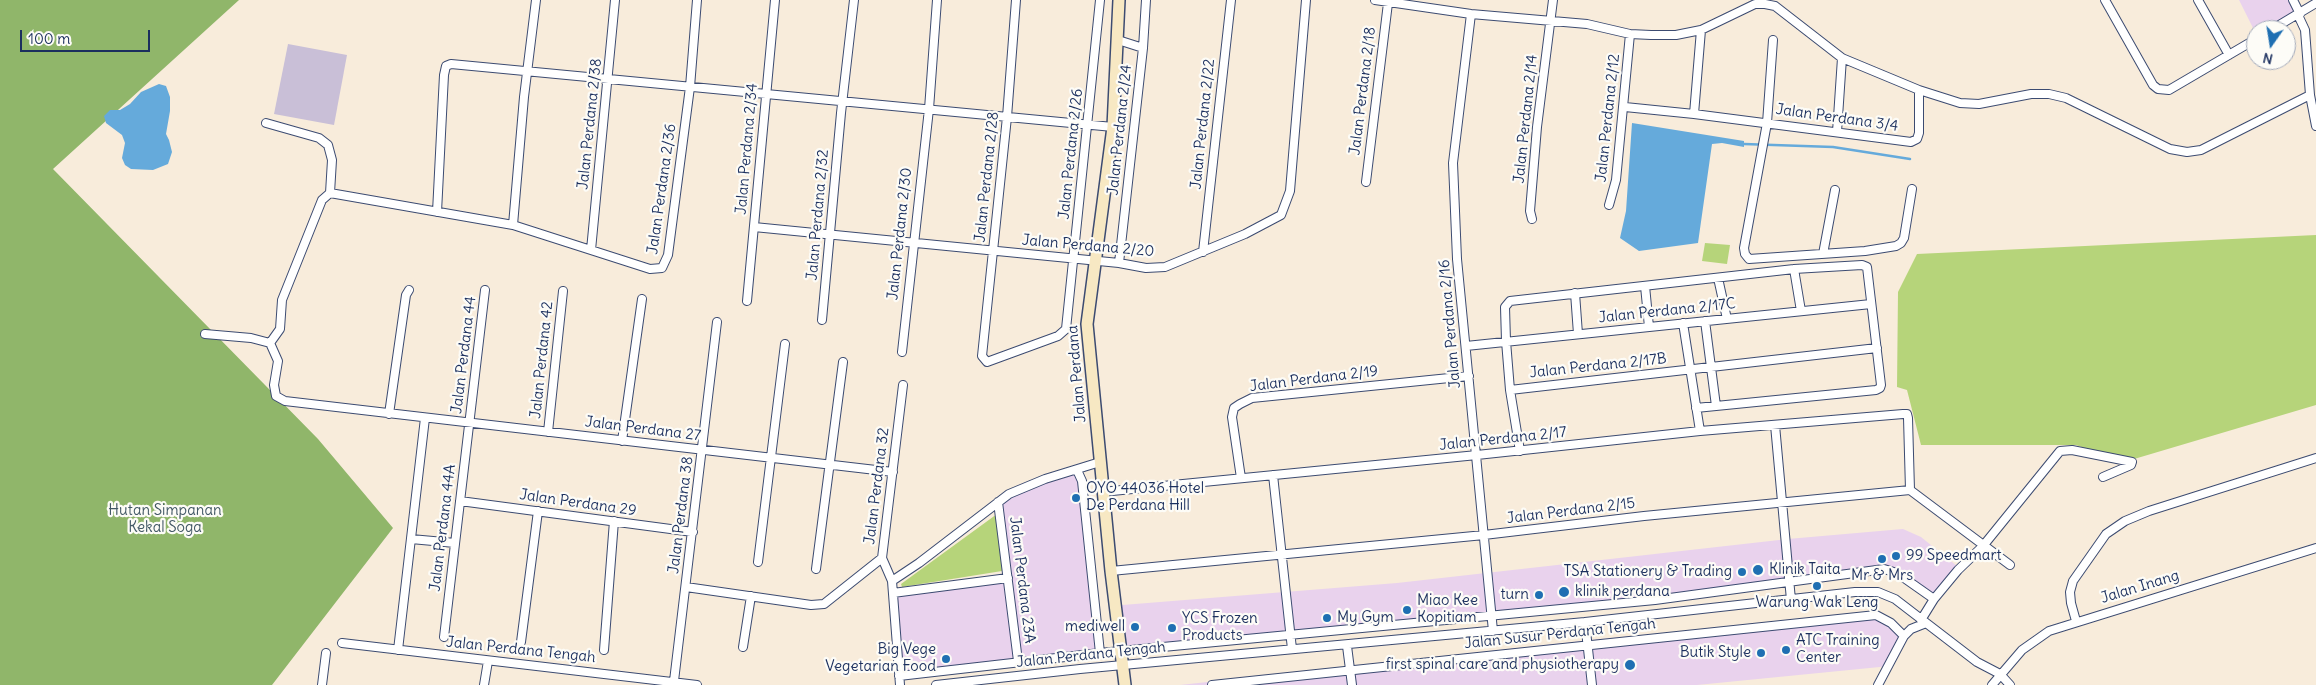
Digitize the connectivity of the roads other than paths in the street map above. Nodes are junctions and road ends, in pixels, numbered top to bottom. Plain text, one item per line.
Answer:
1 (536, 0) edge
2 (615, 0) edge
3 (698, 0) edge
4 (775, 0) edge
5 (854, 0) edge
6 (937, 0) edge
7 (1016, 0) edge
8 (1100, 0) edge
9 (1119, 0) edge
10 (1146, 0) edge
11 (1231, 0) edge
12 (1306, 0) edge
13 (1375, 0) edge
14 (1553, 0) edge
15 (2105, 0) edge
16 (2198, 0) edge
17 (2293, 0) edge
18 (1388, 3) junction
19 (2316, 3) edge
20 (1471, 14) junction
21 (2299, 14) junction
22 (2288, 20) edge
23 (1550, 21) junction
24 (1701, 30) junction
25 (1630, 34) junction
26 (1118, 40) junction
27 (1773, 40) dead end
28 (2246, 45) edge
29 (1143, 48) junction
30 (2229, 55) junction
31 (1842, 58) junction
32 (527, 71) junction
33 (609, 79) junction
34 (690, 87) junction
35 (1919, 90) junction
36 (765, 94) junction
37 (2310, 95) junction
38 (843, 101) junction
39 (1624, 107) junction
40 (929, 109) junction
41 (1694, 114) junction
42 (1007, 117) junction
43 (266, 123) dead end
44 (1767, 123) junction
45 (1088, 124) junction
46 (2316, 126) edge
47 (1113, 127) junction
48 (1836, 132) junction
49 (1366, 182) dead end
50 (1835, 190) dead end
51 (1912, 190) dead end
52 (330, 193) junction
53 (1609, 204) dead end
54 (437, 212) junction
55 (1532, 219) dead end
56 (513, 225) junction
57 (754, 227) junction
58 (831, 234) junction
59 (912, 242) junction
60 (591, 250) junction
61 (994, 251) junction
62 (1203, 252) junction
63 (1824, 254) junction
64 (1073, 259) junction
65 (1094, 262) junction
66 (1118, 263) junction
67 (1794, 269) junction
68 (1718, 278) junction
69 (1644, 286) junction
70 (409, 290) dead end
71 (485, 290) dead end
72 (564, 291) dead end
73 (1575, 292) junction
74 (642, 299) dead end
75 (747, 301) dead end
76 (1871, 304) junction
77 (1801, 311) junction
78 (1728, 319) junction
79 (822, 320) dead end
80 (1705, 321) junction
81 (717, 322) dead end
82 (1683, 323) junction
83 (1649, 327) junction
84 (205, 334) dead end
85 (1578, 334) junction
86 (1058, 336) joint
87 (270, 342) junction
88 (1506, 342) junction
89 (786, 344) dead end
90 (1466, 346) junction
91 (1877, 348) junction
92 (902, 352) dead end
93 (843, 362) dead end
94 (1711, 367) junction
95 (1690, 369) junction
96 (1469, 376) junction
97 (903, 385) dead end
98 (1510, 390) junction
99 (1716, 406) junction
100 (1696, 408) junction
101 (389, 414) junction
102 (425, 418) junction
103 (469, 423) junction
104 (1775, 424) junction
105 (1700, 431) junction
106 (548, 432) junction
107 (622, 441) junction
108 (703, 450) junction
109 (1520, 451) junction
110 (1476, 455) junction
111 (772, 458) junction
112 (2316, 458) edge
113 (1100, 462) junction
114 (830, 465) junction
115 (1077, 470) junction
116 (893, 472) junction
117 (1273, 475) junction
118 (2103, 477) dead end
119 (1241, 478) junction
120 (1910, 490) junction
121 (1102, 492) junction
122 (460, 501) junction
123 (998, 502) junction
124 (1782, 502) junction
125 (538, 511) junction
126 (614, 521) junction
127 (693, 532) junction
128 (1484, 535) junction
129 (411, 539) junction
130 (455, 543) junction
131 (1982, 546) junction
132 (2316, 548) edge
133 (1281, 555) junction
134 (882, 558) junction
135 (758, 562) dead end
136 (2010, 565) dead end
137 (816, 569) dead end
138 (1111, 571) junction
139 (1008, 578) junction
140 (892, 581) junction
141 (1790, 582) junction
142 (686, 587) junction
143 (893, 593) junction
144 (751, 596) junction
145 (1934, 599) junction
146 (1791, 600) junction
147 (1492, 615) junction
148 (1585, 622) junction
149 (1923, 622) junction
150 (2076, 622) junction
151 (1493, 631) junction
152 (1290, 636) junction
153 (1904, 636) junction
154 (444, 637) dead end
155 (521, 642) dead end
156 (342, 643) dead end
157 (1588, 645) junction
158 (1347, 646) junction
159 (743, 647) dead end
160 (398, 650) junction
161 (604, 650) dead end
162 (1292, 650) junction
163 (1121, 652) junction
164 (326, 653) dead end
165 (1100, 653) junction
166 (488, 661) junction
167 (1018, 661) junction
168 (1122, 666) junction
169 (1350, 670) junction
170 (2000, 674) junction
171 (899, 676) junction
172 (674, 681) junction
173 (322, 685) edge
174 (484, 685) edge
175 (697, 685) edge
176 (900, 685) edge
177 (936, 685) edge
178 (1125, 685) edge
179 (1212, 685) edge
180 (1352, 685) edge
181 (1592, 685) edge
182 (1878, 685) edge
183 (1992, 685) edge
184 (2010, 685) edge

1 - 32 street
2 - 33 street, Jalan Perdana 2/38
3 - 34 street, Jalan Perdana 2/36
4 - 36 street, Jalan Perdana 2/34
5 - 38 street
6 - 40 street
7 - 42 street, Jalan Perdana 2/28
8 - 45 street, Jalan Perdana 2/26
9 - 26 street, Jalan Perdana
10 - 29 street, Jalan Perdana 2/24
11 - 62 street, Jalan Perdana 2/22
12 - 62 street, Jalan Perdana 2/20
13 - 18 street
14 - 23 street, Jalan Perdana 2/14
15 - 30 street
16 - 30 street
17 - 21 street
18 - 20 street
18 - 49 street, Jalan Perdana 2/18
19 - 21 street
20 - 23 street
20 - 90 street, Jalan Perdana 2/16
21 - 22 street
21 - 37 street
23 - 25 street
23 - 55 street, Jalan Perdana 2/14
24 - 25 street
24 - 31 street
24 - 41 street
25 - 39 street, Jalan Perdana 2/12
26 - 29 street
26 - 47 street, Jalan Perdana
27 - 44 street
28 - 30 street
29 - 66 street, Jalan Perdana 2/24
31 - 35 street
31 - 48 street
32 - 33 street
32 - 54 street
32 - 56 street
33 - 34 street
33 - 60 street, Jalan Perdana 2/38
34 - 36 street
34 - 60 street, Jalan Perdana 2/36
35 - 37 street
35 - 48 street, Jalan Perdana 3/4
36 - 38 street
36 - 57 street, Jalan Perdana 2/34
37 - 46 street
38 - 40 street
38 - 58 street, Jalan Perdana 2/32
39 - 41 street, Jalan Perdana 3/4
39 - 53 street, Jalan Perdana 2/12
40 - 42 street
40 - 59 street, Jalan Perdana 2/30
41 - 44 street, Jalan Perdana 3/4
42 - 45 street
42 - 61 street, Jalan Perdana 2/28
43 - 52 street
44 - 48 street, Jalan Perdana 3/4
44 - 63 street
45 - 47 street
45 - 64 street, Jalan Perdana 2/26
47 - 65 street, Jalan Perdana
50 - 63 street
51 - 63 street
52 - 54 street, Jalan Perdana 2/36
52 - 87 street
54 - 56 street, Jalan Perdana 2/36
56 - 60 street, Jalan Perdana 2/36
57 - 58 street, Jalan Perdana 2/20
57 - 75 street, Jalan Perdana 2/34
58 - 59 street, Jalan Perdana 2/20
58 - 79 street, Jalan Perdana 2/32
59 - 61 street, Jalan Perdana 2/20
59 - 92 street, Jalan Perdana 2/30
61 - 64 street, Jalan Perdana 2/20
61 - 86 street, Jalan Perdana 2/28
62 - 66 street, Jalan Perdana 2/20
64 - 65 street, Jalan Perdana 2/20
64 - 86 street, Jalan Perdana 2/26
65 - 66 street, Jalan Perdana 2/20
65 - 113 street, Jalan Perdana
67 - 68 street
67 - 76 street
67 - 77 street
68 - 69 street
68 - 78 street
69 - 73 street
69 - 83 street
70 - 101 street
71 - 103 street, Jalan Perdana 44
72 - 106 street, Jalan Perdana 42
73 - 85 street
73 - 88 street
74 - 107 street
76 - 77 street, Jalan Perdana 2/17C
76 - 91 street
77 - 78 street, Jalan Perdana 2/17C
78 - 80 street, Jalan Perdana 2/17C
80 - 82 street, Jalan Perdana 2/17C
80 - 94 street
81 - 108 street, Jalan Perdana 38
82 - 83 street, Jalan Perdana 2/17C
82 - 95 street
83 - 85 street, Jalan Perdana 2/17C
84 - 87 street
85 - 88 street, Jalan Perdana 2/17C
87 - 101 street, Jalan Perdana 27
88 - 90 street, Jalan Perdana 2/17C
88 - 98 street
89 - 111 street
90 - 96 street, Jalan Perdana 2/16
91 - 94 street, Jalan Perdana 2/17B
91 - 99 street
93 - 114 street
94 - 95 street, Jalan Perdana 2/17B
94 - 99 street
95 - 98 street, Jalan Perdana 2/17B
95 - 100 street
96 - 110 street, Jalan Perdana 2/16
96 - 119 street, Jalan Perdana 2/19
97 - 116 street, Jalan Perdana 32
98 - 109 street
99 - 100 street
100 - 105 street
101 - 102 street, Jalan Perdana 27
102 - 103 street, Jalan Perdana 27
102 - 129 street
103 - 106 street, Jalan Perdana 27
103 - 122 street, Jalan Perdana 44A
104 - 105 street, Jalan Perdana 2/17
104 - 120 street, Jalan Perdana 2/17
104 - 124 street
105 - 109 street, Jalan Perdana 2/17
106 - 107 street, Jalan Perdana 27
107 - 108 street, Jalan Perdana 27
108 - 111 street, Jalan Perdana 27
108 - 127 street, Jalan Perdana 38
109 - 110 street, Jalan Perdana 2/17
110 - 117 street, Jalan Perdana 2/17
110 - 128 street, Jalan Perdana 2/16
111 - 114 street, Jalan Perdana 27
111 - 135 street
112 - 150 street
113 - 115 street
113 - 121 street, Jalan Perdana
114 - 116 street, Jalan Perdana 27
114 - 137 street
115 - 123 street
115 - 165 street
116 - 134 street, Jalan Perdana 32
117 - 119 street, Jalan Perdana 2/17
117 - 133 street
118 - 131 street
119 - 121 street, Jalan Perdana 2/17
120 - 124 street, Jalan Perdana 2/15
120 - 131 street
121 - 138 street, Jalan Perdana
122 - 125 street, Jalan Perdana 29
122 - 130 street, Jalan Perdana 44A
123 - 139 street, Jalan Perdana 23A
123 - 140 street
124 - 128 street, Jalan Perdana 2/15
124 - 141 street
125 - 126 street, Jalan Perdana 29
125 - 155 street
126 - 127 street, Jalan Perdana 29
126 - 161 street
127 - 142 street, Jalan Perdana 38
128 - 133 street, Jalan Perdana 2/15
128 - 147 street, Jalan Perdana 2/16
129 - 130 street
129 - 160 street
130 - 154 street, Jalan Perdana 44A
131 - 136 street
131 - 145 street
132 - 150 street, Jalan Inang
133 - 138 street, Jalan Perdana 2/15
133 - 152 street
134 - 140 street
134 - 144 street, Jalan Perdana 32
138 - 163 street, Jalan Perdana
139 - 143 street
139 - 167 street, Jalan Perdana 23A
140 - 143 street
141 - 145 street, Jalan Susur Perdana Tengah
141 - 146 street
141 - 147 street, Jalan Susur Perdana Tengah
142 - 144 street, Jalan Perdana 32
142 - 172 street, Jalan Perdana 38
143 - 171 street
144 - 159 street
145 - 149 street
146 - 148 street, Jalan Perdana Tengah
146 - 149 street, Jalan Perdana Tengah
147 - 151 street, Jalan Perdana 2/16
147 - 152 street, Jalan Susur Perdana Tengah
148 - 151 street, Jalan Perdana Tengah
148 - 157 street
149 - 153 street
149 - 170 street, Jalan Perdana Tengah
150 - 170 street, Jalan Inang
151 - 158 street, Jalan Perdana Tengah
152 - 162 street
152 - 163 street, Jalan Susur Perdana Tengah
153 - 157 street, Jalan Susur Perdana Tengah
153 - 182 street
156 - 160 street, Jalan Perdana Tengah
157 - 169 street, Jalan Susur Perdana Tengah
157 - 181 street
158 - 162 street, Jalan Perdana Tengah
158 - 169 street
160 - 166 street, Jalan Perdana Tengah
162 - 168 street, Jalan Perdana Tengah
163 - 165 street, Jalan Susur Perdana Tengah
163 - 168 street, Jalan Perdana
164 - 173 street
165 - 167 street, Jalan Susur Perdana Tengah
166 - 172 street, Jalan Perdana Tengah
166 - 174 street
167 - 171 street, Jalan Susur Perdana Tengah
168 - 177 street, Jalan Perdana Tengah
168 - 178 street, Jalan Perdana
169 - 179 street, Jalan Susur Perdana Tengah
169 - 180 street
170 - 183 street, Jalan Inang
170 - 184 street
171 - 176 street
172 - 175 street, Jalan Perdana Tengah

